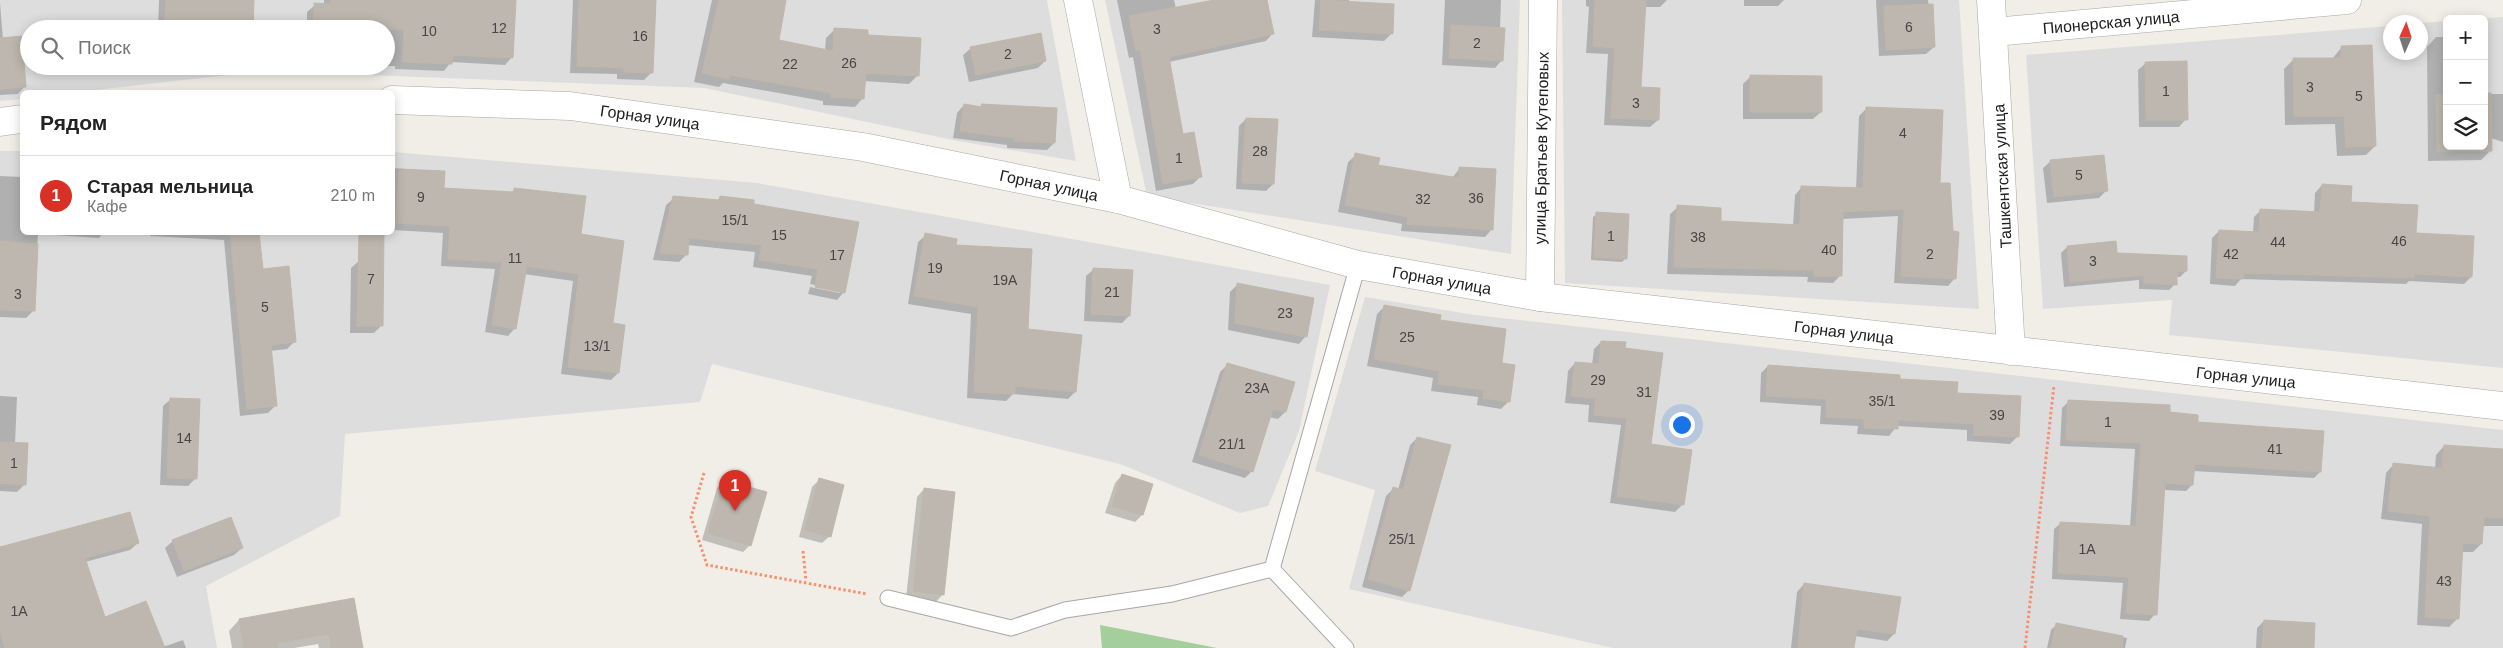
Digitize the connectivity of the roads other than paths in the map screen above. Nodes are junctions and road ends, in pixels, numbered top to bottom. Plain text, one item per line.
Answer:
1 (1078, 0) edge
2 (1543, 0) edge
3 (1991, 0) edge
4 (2347, 0) edge
5 (1994, 32) junction
6 (395, 100) edge
7 (20, 119) edge
8 (0, 122) edge
9 (1118, 199) junction
10 (1358, 265) junction
11 (1540, 297) junction
12 (2011, 351) junction
13 (2503, 406) edge
14 (1272, 569) junction
15 (888, 598) road end
16 (1346, 648) edge

1 - 9 street
2 - 11 street, улица Братьев Кутеповых
3 - 5 street, Ташкентская улица
4 - 5 street, Пионерская улица
5 - 12 street, Ташкентская улица
6 - 9 street, Горная улица
7 - 8 street
9 - 10 street, Горная улица
10 - 11 street, Горная улица
10 - 14 lane
11 - 12 street, Горная улица
12 - 13 street, Горная улица
14 - 15 lane
14 - 16 lane

